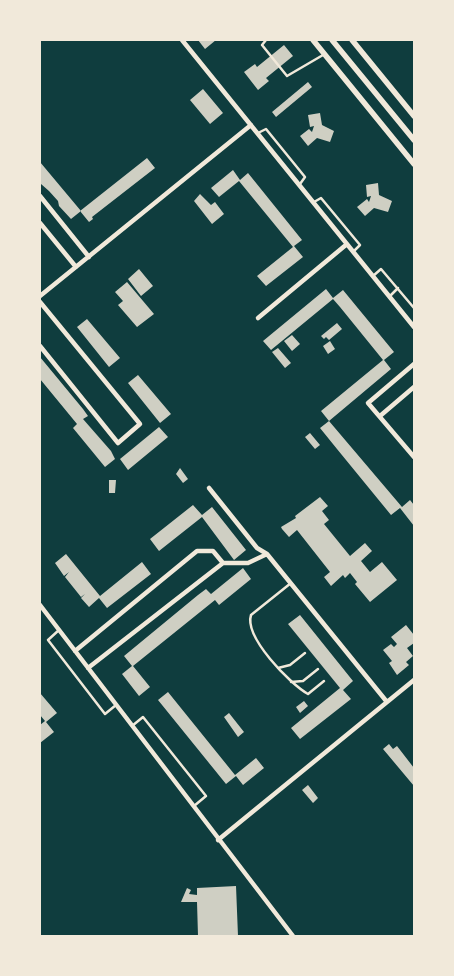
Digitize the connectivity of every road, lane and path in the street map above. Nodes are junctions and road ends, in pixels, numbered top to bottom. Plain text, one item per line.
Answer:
1 (182, 40) edge
2 (266, 40) edge
3 (313, 40) edge
4 (332, 40) edge
5 (352, 40) edge
6 (325, 54) junction
7 (414, 116) edge
8 (251, 126) junction
9 (257, 134) junction
10 (414, 140) edge
11 (414, 164) edge
12 (299, 185) junction
13 (40, 196) edge
14 (313, 203) junction
15 (40, 223) edge
16 (347, 244) junction
17 (353, 252) junction
18 (89, 257) junction
19 (76, 267) junction
20 (372, 276) junction
21 (398, 288) junction
22 (40, 296) edge
23 (389, 296) junction
24 (40, 302) edge
25 (414, 308) edge
26 (258, 318) dead end
27 (414, 327) edge
28 (40, 346) edge
29 (414, 364) edge
30 (414, 387) edge
31 (380, 416) junction
32 (414, 457) edge
33 (209, 488) dead end
34 (268, 554) junction
35 (223, 563) junction
36 (291, 583) junction
37 (41, 607) edge
38 (60, 630) junction
39 (76, 651) junction
40 (305, 653) dead end
41 (88, 668) junction
42 (278, 668) junction
43 (318, 669) dead end
44 (414, 680) edge
45 (324, 681) dead end
46 (290, 682) junction
47 (387, 702) junction
48 (116, 706) junction
49 (132, 726) junction
50 (193, 807) junction
51 (218, 840) junction
52 (293, 936) edge

1 - 8 street
2 - 6 lane
3 - 6 street
4 - 10 street
5 - 7 street
6 - 11 street
8 - 9 street
8 - 18 street
9 - 12 street
9 - 12 lane
12 - 14 street
13 - 18 street
14 - 16 street
14 - 17 lane
15 - 19 street
16 - 17 street
16 - 26 street
17 - 20 street
18 - 19 street
19 - 22 street
20 - 21 lane
20 - 23 street
21 - 23 lane
21 - 25 lane
23 - 27 street
24 - 28 street
29 - 31 street
30 - 31 street
31 - 32 street
33 - 34 street
34 - 35 street
34 - 36 street
35 - 39 street
35 - 41 street
36 - 42 lane
36 - 47 street
37 - 38 street
38 - 39 street
38 - 48 lane
39 - 41 street
40 - 42 lane
41 - 48 street
42 - 46 lane
43 - 46 lane
44 - 47 street
45 - 46 lane
47 - 51 street
48 - 49 street
49 - 50 street
49 - 50 lane
50 - 51 street
51 - 52 street

